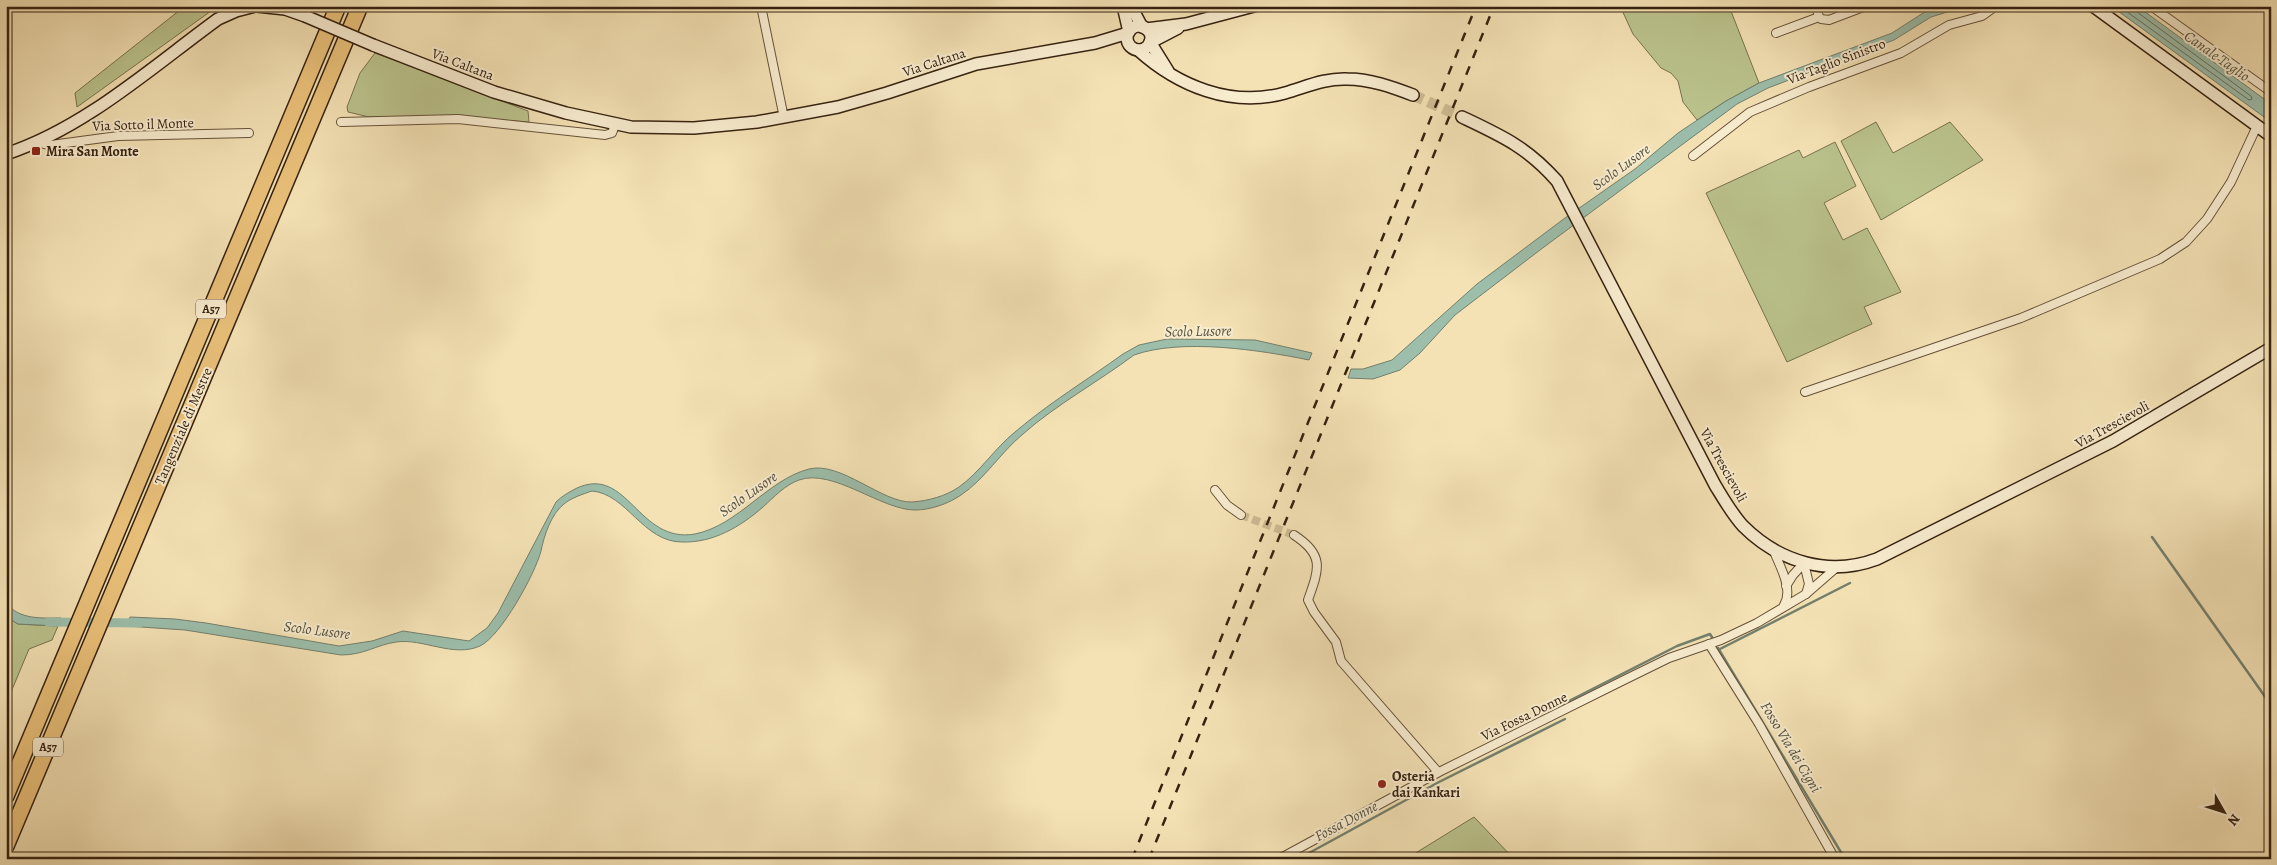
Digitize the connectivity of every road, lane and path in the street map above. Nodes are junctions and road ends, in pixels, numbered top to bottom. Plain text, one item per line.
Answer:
1 (256, 6) edge
2 (338, 6) edge
3 (360, 6) edge
4 (761, 6) edge
5 (1123, 6) edge
6 (1131, 6) edge
7 (1254, 6) edge
8 (1816, 6) edge
9 (1866, 6) edge
10 (1996, 6) edge
11 (2094, 6) edge
12 (2151, 6) edge
13 (1819, 17) junction
14 (1186, 24) junction
15 (1144, 28) junction
16 (1776, 32) dead end
17 (1128, 33) junction
18 (1095, 42) junction
19 (1150, 42) junction
20 (1134, 48) junction
21 (1169, 72) junction
22 (2271, 92) edge
23 (1413, 95) tunnel mouth
24 (1462, 117) tunnel mouth
25 (784, 118) junction
26 (341, 122) dead end
27 (615, 125) junction
28 (2257, 126) junction
29 (249, 133) dead end
30 (2271, 136) edge
31 (42, 140) junction
32 (6, 154) edge
33 (1693, 156) dead end
34 (2271, 348) edge
35 (1805, 392) dead end
36 (1215, 490) dead end
37 (1241, 515) tunnel mouth
38 (1294, 535) tunnel mouth
39 (1773, 550) junction
40 (1804, 563) junction
41 (1837, 567) junction
42 (1786, 586) junction
43 (1806, 594) junction
44 (1784, 605) junction
45 (1709, 644) junction
46 (1438, 772) junction
47 (6, 796) edge
48 (6, 846) edge
49 (1279, 859) edge
50 (1835, 859) edge
51 (2197, 859) edge
52 (2214, 859) edge

1 - 27 main road, Via Caltana, bridge
1 - 31 main road
2 - 47 highway, Tangenziale di Mestre / A57
3 - 48 highway, Tangenziale di Mestre / A57
4 - 25 street
5 - 17 main road
6 - 15 main road
7 - 14 main road
8 - 13 street
9 - 13 street
10 - 33 street, Via Taglio Sinistro
11 - 28 main road
12 - 22 street
13 - 16 street
14 - 15 main road
14 - 19 main road
15 - 17 main road
15 - 19 main road
17 - 18 main road, Via Caltana
17 - 20 main road
18 - 20 main road, Via Caltana
18 - 25 main road, Via Caltana
19 - 20 main road
19 - 21 main road
20 - 21 main road
21 - 23 main road
24 - 39 main road, Via Trescievoli
25 - 27 main road, Via Caltana
26 - 27 street
28 - 30 main road
28 - 35 street
29 - 31 street, Via Sotto il Monte
31 - 32 main road
34 - 41 main road, Via Trescievoli
36 - 37 street
38 - 46 street
39 - 40 main road, Via Trescievoli
39 - 42 street
40 - 41 main road, Via Trescievoli
40 - 42 street
40 - 43 street
41 - 43 street, Via Fossa Donne
42 - 44 street
43 - 44 street, Via Fossa Donne
44 - 45 street, Via Fossa Donne
45 - 46 street, Via Fossa Donne
45 - 50 street
46 - 49 street, Via Fossa Donne
51 - 52 street

